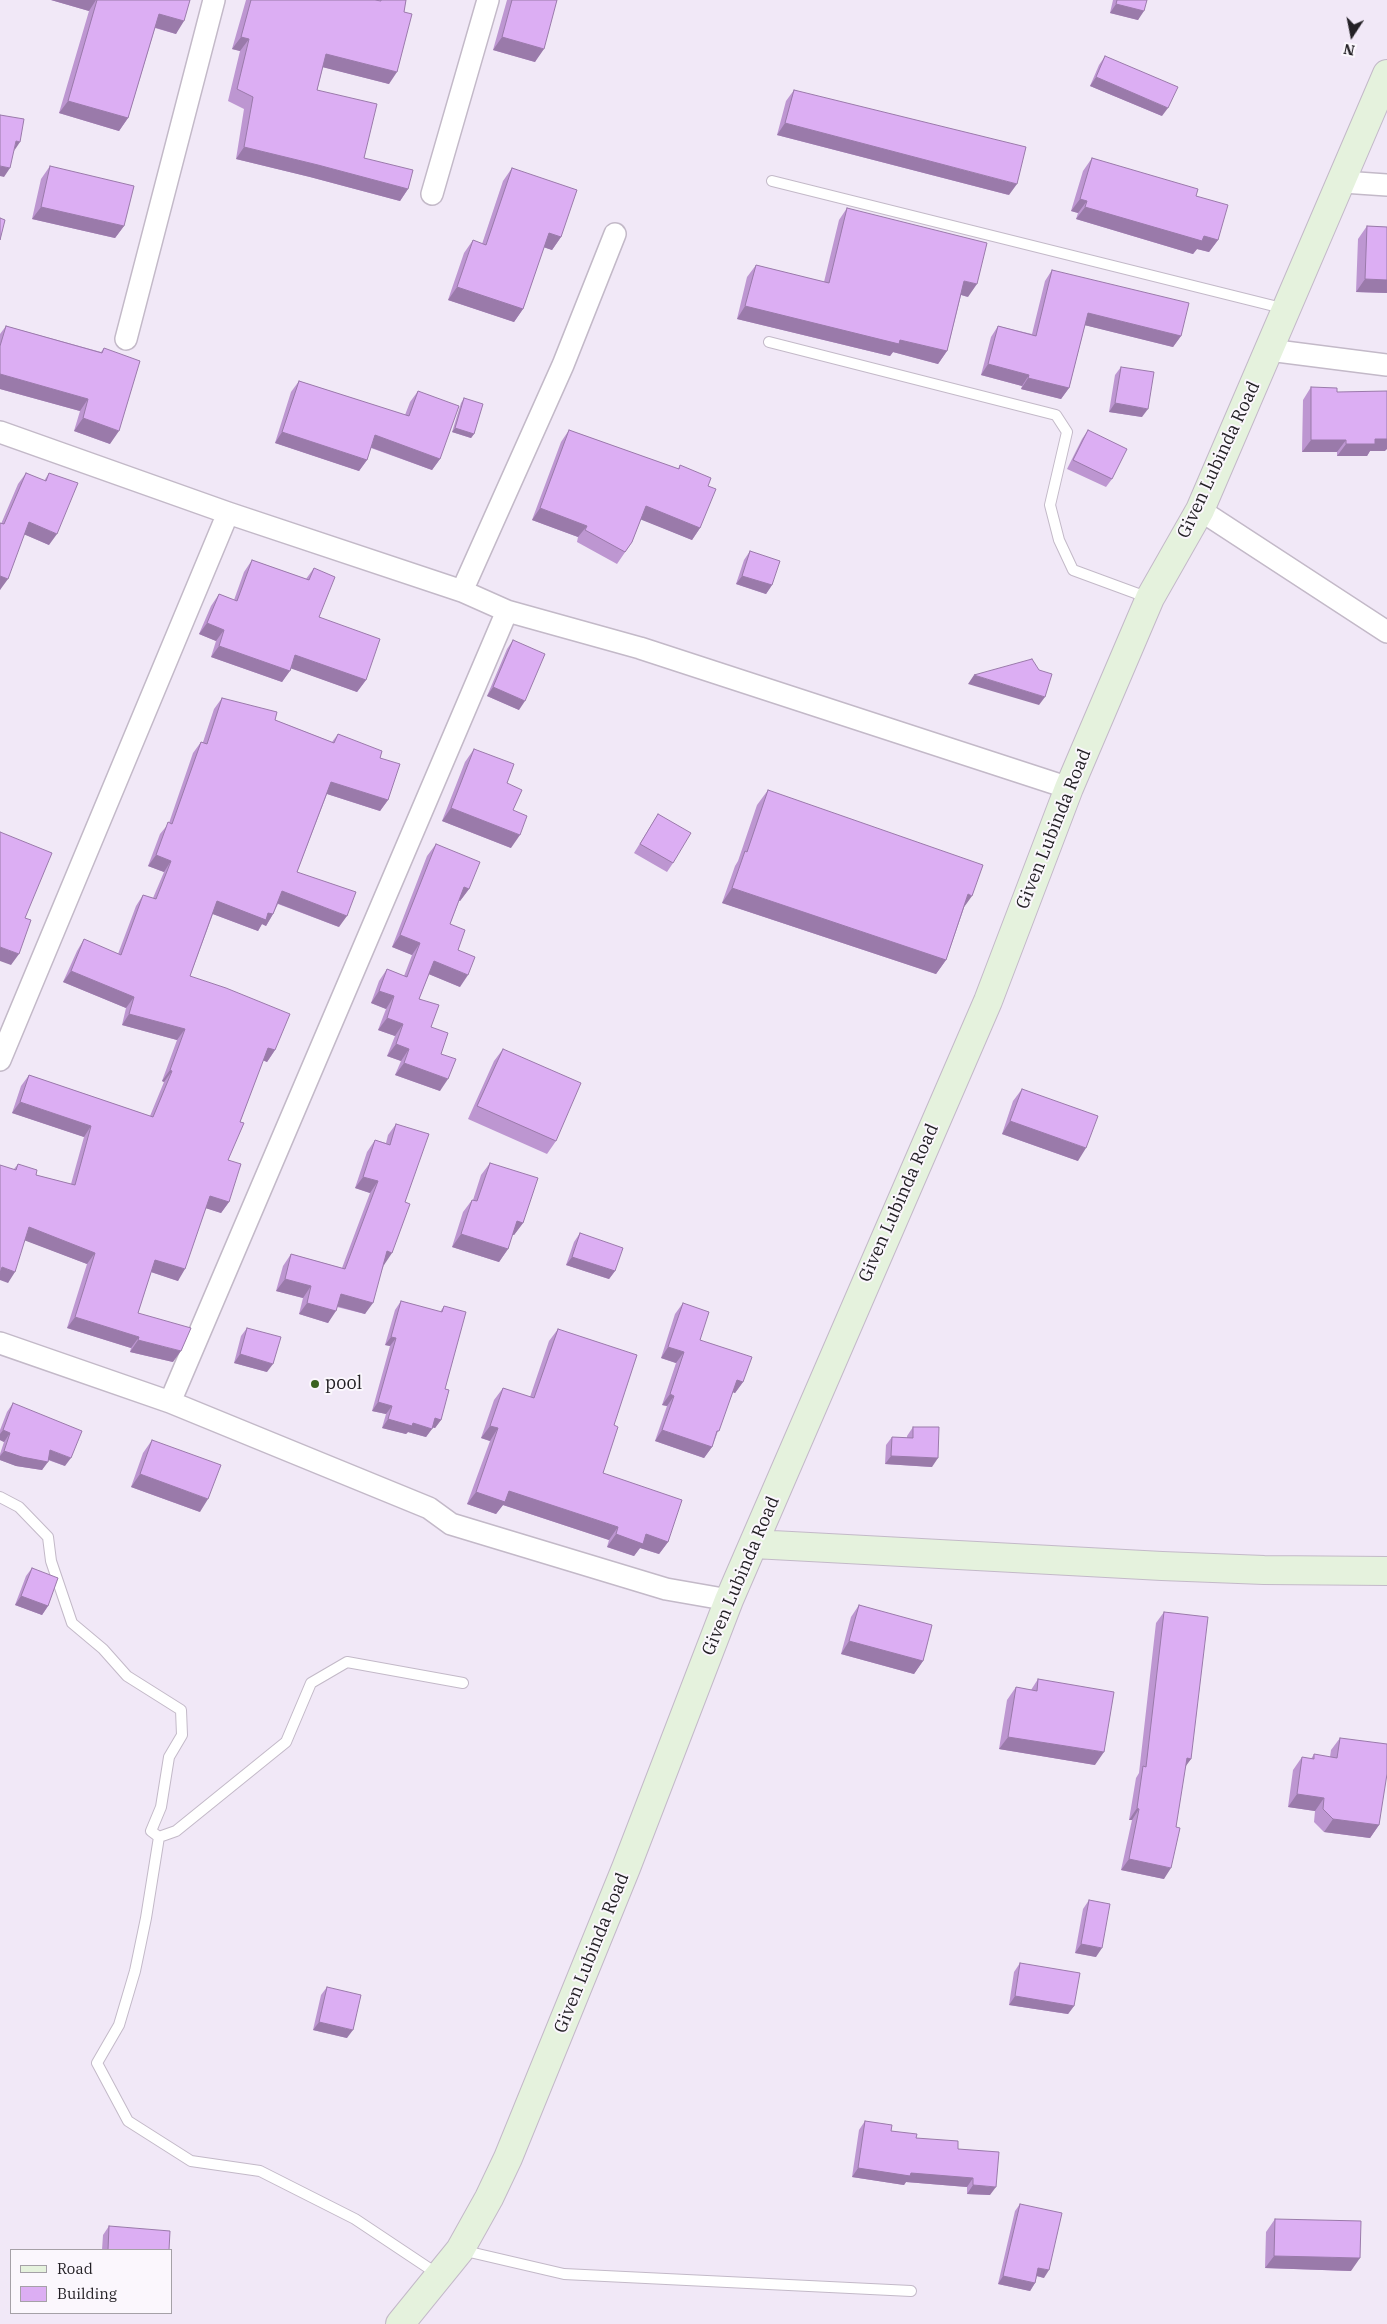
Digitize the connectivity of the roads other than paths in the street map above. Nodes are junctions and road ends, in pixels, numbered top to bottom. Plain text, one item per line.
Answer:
1 (214, 0) edge
2 (488, 0) edge
3 (1387, 74) edge
4 (772, 181) dead end
5 (1342, 182) junction
6 (1387, 185) edge
7 (432, 194) dead end
8 (615, 234) dead end
9 (1287, 309) junction
10 (126, 339) dead end
11 (769, 342) dead end
12 (1269, 350) junction
13 (1387, 365) edge
14 (0, 432) edge
15 (1200, 510) junction
16 (228, 513) junction
17 (462, 591) junction
18 (1150, 598) junction
19 (507, 611) junction
20 (1387, 632) edge
21 (1069, 788) junction
22 (0, 1060) edge
23 (0, 1343) edge
24 (170, 1402) junction
25 (0, 1497) edge
26 (754, 1544) junction
27 (1387, 1571) edge
28 (729, 1600) junction
29 (463, 1683) dead end
30 (159, 1836) junction
31 (460, 2250) junction
32 (440, 2275) junction
33 (911, 2291) dead end
34 (400, 2324) edge

1 - 10 street
2 - 7 street
3 - 5 street, Given Lubinda Road
4 - 9 lane
5 - 6 street
5 - 9 street, Given Lubinda Road
8 - 17 street
9 - 12 street, Given Lubinda Road
11 - 18 lane
12 - 13 street
12 - 15 street, Given Lubinda Road
14 - 16 street
15 - 18 street, Given Lubinda Road
15 - 20 street
16 - 17 street
16 - 22 street
17 - 19 street
18 - 21 street, Given Lubinda Road
19 - 21 street
19 - 24 street
21 - 26 street, Given Lubinda Road
23 - 24 street
24 - 28 street
25 - 30 lane
26 - 27 street
26 - 28 street, Given Lubinda Road
28 - 31 street, Given Lubinda Road
29 - 30 lane
30 - 32 lane
31 - 32 street, Given Lubinda Road
31 - 33 lane
32 - 34 street, Given Lubinda Road

